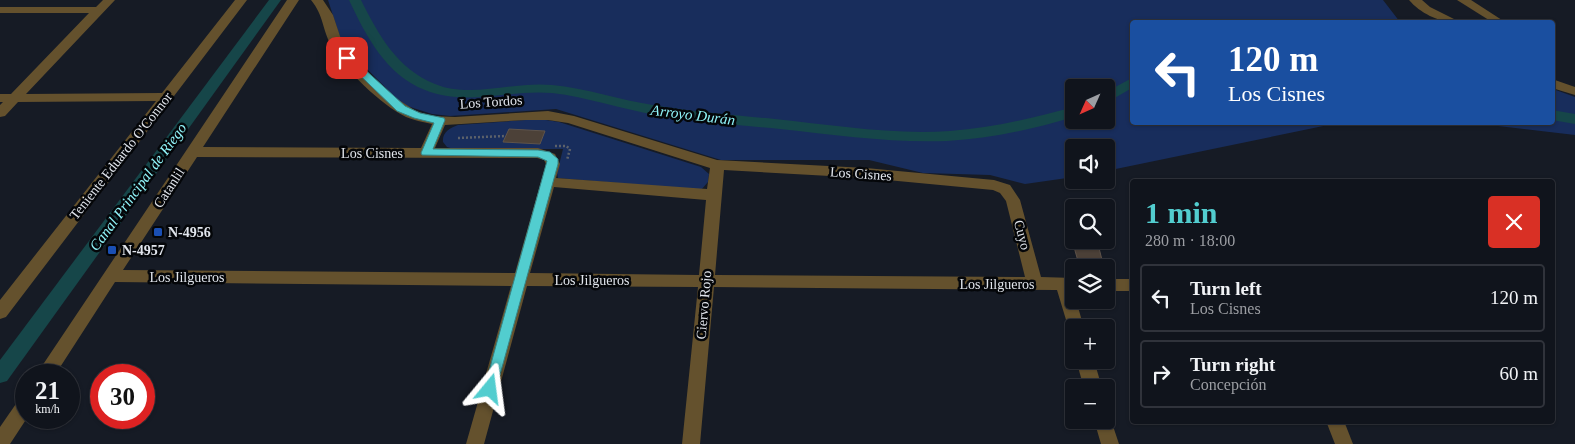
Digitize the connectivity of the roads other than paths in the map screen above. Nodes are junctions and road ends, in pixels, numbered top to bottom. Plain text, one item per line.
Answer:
1 (109, 0) edge
2 (242, 0) edge
3 (293, 0) edge
4 (317, 0) edge
5 (1463, 0) edge
6 (1417, 3) edge
7 (0, 10) edge
8 (100, 10) junction
9 (1421, 19) dead end
10 (1450, 20) edge
11 (1496, 20) edge
12 (1555, 84) edge
13 (1575, 91) edge
14 (166, 97) junction
15 (0, 98) edge
16 (15, 98) junction
17 (0, 113) edge
18 (440, 120) junction
19 (193, 152) junction
20 (426, 153) junction
21 (717, 166) junction
22 (548, 182) junction
23 (1005, 189) joint
24 (714, 195) junction
25 (111, 276) junction
26 (521, 280) junction
27 (706, 281) junction
28 (1035, 284) junction
29 (1065, 284) edge
30 (1115, 285) edge
31 (1130, 285) edge
32 (0, 312) edge
33 (52, 364) edge
34 (15, 420) edge
35 (1336, 424) edge
36 (1106, 429) edge
37 (0, 443) edge
38 (475, 444) edge
39 (691, 444) edge
40 (1110, 444) edge
41 (1344, 444) edge

1 - 8 street
2 - 14 street, Teniente Eduardo O'Connor
3 - 19 street, Catanlil
4 - 18 street, Los Tordos
5 - 11 street
6 - 9 street
6 - 10 street
7 - 8 street
8 - 16 street
12 - 13 street
14 - 16 street
14 - 32 street, Teniente Eduardo O'Connor
15 - 16 street
16 - 17 street
18 - 20 street
18 - 21 street, Los Tordos
19 - 20 street, Los Cisnes
19 - 25 street, Catanlil
20 - 22 street, Los Cisnes
21 - 23 street, Los Cisnes
21 - 24 street, Ciervo Rojo
22 - 24 street
22 - 26 street
23 - 28 street, Cuyo
24 - 27 street, Ciervo Rojo
25 - 26 street, Los Jilgueros
25 - 33 street, Catanlil
26 - 27 street, Los Jilgueros
26 - 38 street
27 - 28 street, Los Jilgueros
27 - 39 street, Ciervo Rojo
28 - 29 street, Los Jilgueros
30 - 31 street
34 - 37 street
35 - 41 street
36 - 40 street

